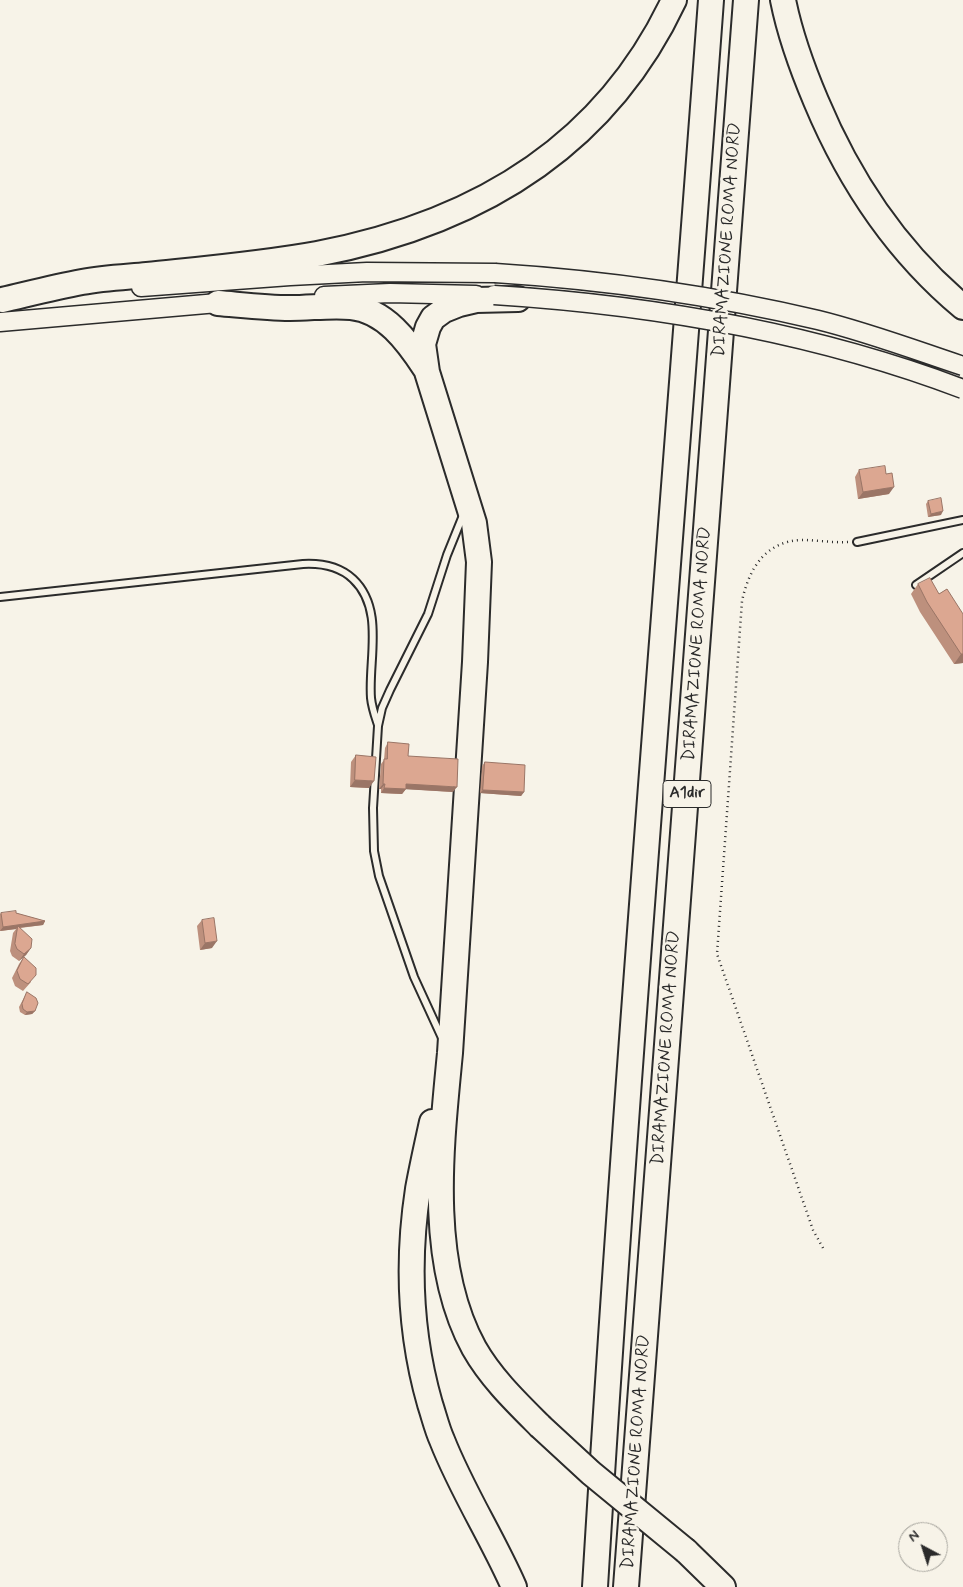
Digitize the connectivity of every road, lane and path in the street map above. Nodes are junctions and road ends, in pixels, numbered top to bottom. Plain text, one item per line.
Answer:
1 (674, 0) edge
2 (710, 0) edge
3 (746, 0) edge
4 (783, 0) edge
5 (550, 299) junction
6 (218, 303) junction
7 (1, 307) edge
8 (963, 307) edge
9 (963, 366) edge
10 (427, 372) junction
11 (963, 389) edge
12 (468, 504) junction
13 (963, 520) edge
14 (857, 542) joint
15 (963, 553) edge
16 (916, 585) edge
17 (0, 597) edge
18 (378, 726) junction
19 (450, 1053) junction
20 (823, 1248) dead end
21 (514, 1587) edge
22 (595, 1587) edge
23 (626, 1587) edge
24 (723, 1587) edge

1 - 7 highway
2 - 22 highway, DIRAMAZIONE ROMA NORD / A1dir
3 - 23 highway, DIRAMAZIONE ROMA NORD / A1dir
4 - 8 highway
5 - 6 main road, bridge
5 - 10 highway
5 - 11 main road, bridge
6 - 7 main road
6 - 10 highway
7 - 9 main road, bridge
10 - 12 highway
12 - 18 lane
12 - 19 highway
13 - 14 lane
14 - 20 path
15 - 16 lane
17 - 18 lane
18 - 19 lane
19 - 21 highway
19 - 24 highway, bridge

